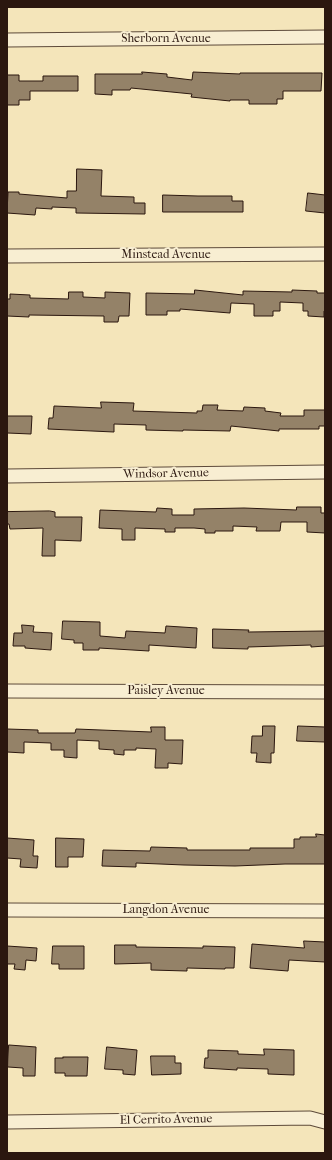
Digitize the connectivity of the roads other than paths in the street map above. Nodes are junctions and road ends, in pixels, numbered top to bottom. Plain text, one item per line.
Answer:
1 (325, 37) edge
2 (7, 40) edge
3 (325, 254) edge
4 (7, 256) edge
5 (325, 472) edge
6 (7, 476) edge
7 (7, 691) edge
8 (325, 692) edge
9 (7, 910) edge
10 (325, 911) edge
11 (7, 1122) edge
12 (325, 1122) edge

1 - 2 street, Sherborn Avenue
3 - 4 street, Minstead Avenue
5 - 6 street, Windsor Avenue
7 - 8 street, Paisley Avenue
9 - 10 street, Langdon Avenue
11 - 12 street, El Cerrito Avenue

